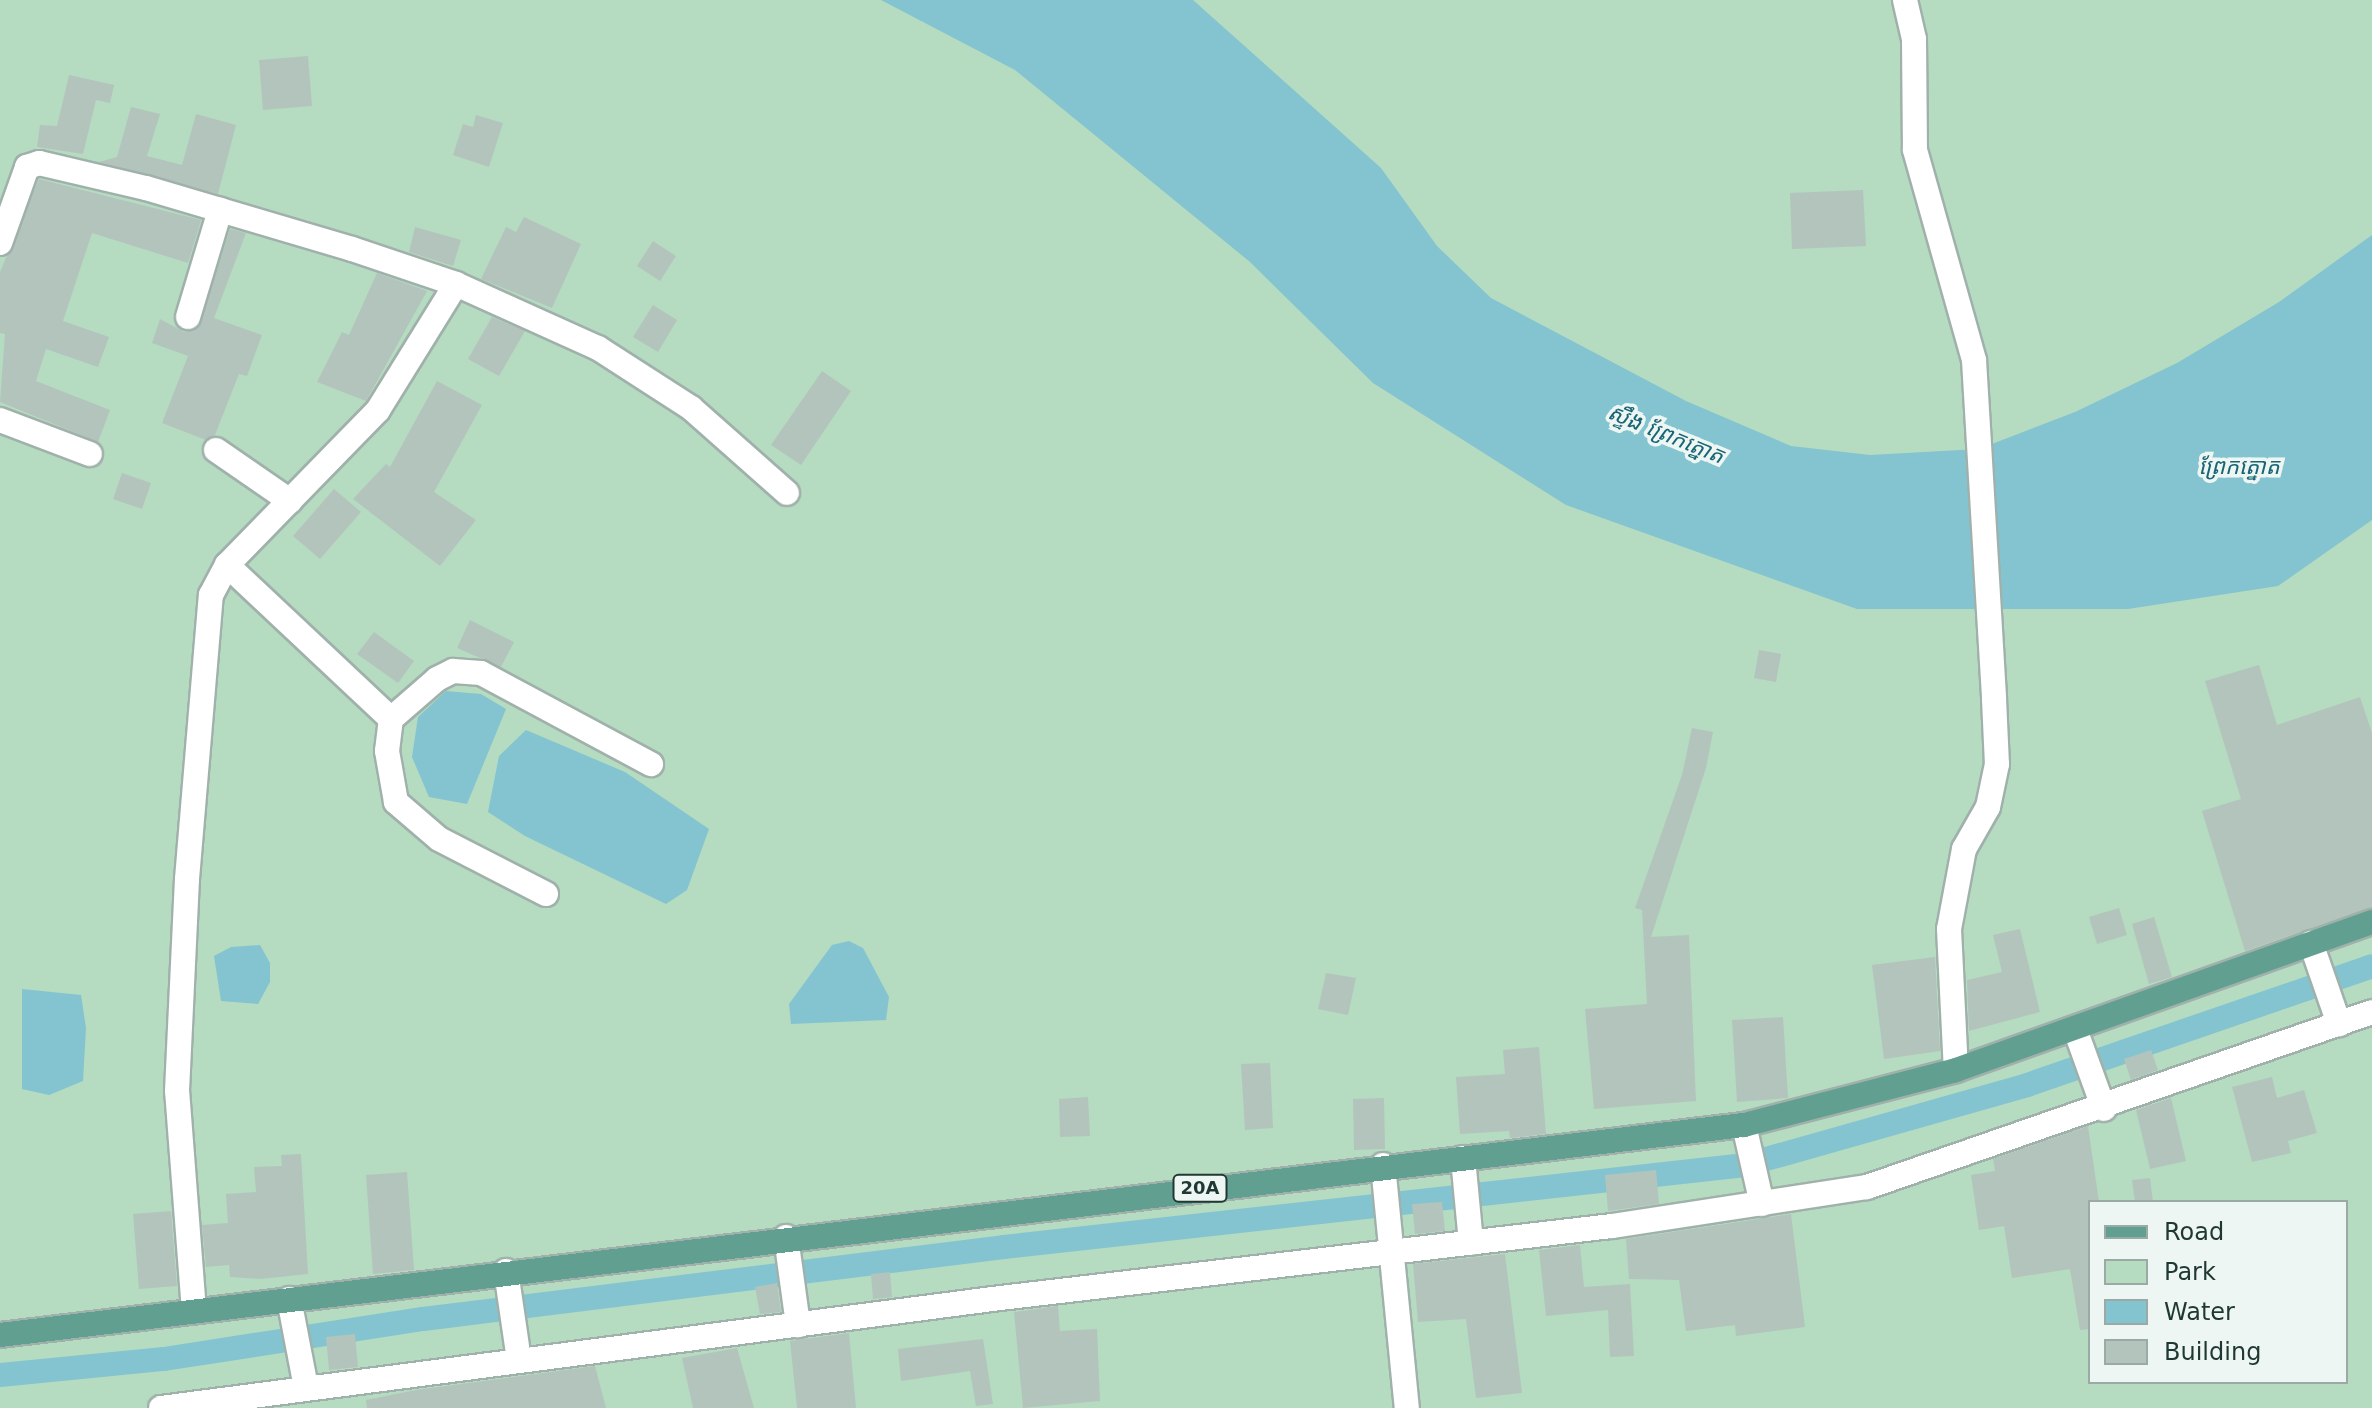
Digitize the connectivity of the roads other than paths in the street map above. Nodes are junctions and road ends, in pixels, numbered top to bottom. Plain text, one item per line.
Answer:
1 (1905, 0) edge
2 (220, 210) junction
3 (0, 243) edge
4 (456, 284) junction
5 (188, 317) dead end
6 (0, 420) edge
7 (216, 450) dead end
8 (90, 454) dead end
9 (787, 493) dead end
10 (290, 501) junction
11 (227, 565) junction
12 (391, 719) junction
13 (651, 764) dead end
14 (546, 894) dead end
15 (2372, 922) edge
16 (2311, 943) junction
17 (2372, 1012) edge
18 (2339, 1024) junction
19 (2078, 1039) junction
20 (1956, 1070) junction
21 (2100, 1099) junction
22 (1744, 1125) junction
23 (1463, 1158) junction
24 (1383, 1165) junction
25 (1760, 1195) junction
26 (1470, 1233) junction
27 (786, 1237) junction
28 (1393, 1246) junction
29 (506, 1271) junction
30 (289, 1299) junction
31 (194, 1311) junction
32 (798, 1325) junction
33 (0, 1335) edge
34 (518, 1350) junction
35 (306, 1387) junction
36 (161, 1408) edge
37 (1407, 1408) edge

1 - 20 street
2 - 3 street
2 - 4 street
2 - 5 street
4 - 9 street
4 - 10 street
6 - 8 street
7 - 10 street
10 - 11 street
11 - 12 street
11 - 31 street
12 - 13 street
12 - 14 street
15 - 16 main road, 20A
16 - 18 street
16 - 19 main road, 20A
17 - 18 street
18 - 21 street
19 - 20 main road, 20A
19 - 21 street
20 - 22 main road, 20A
21 - 25 street
22 - 23 main road, 20A
22 - 25 street
23 - 24 main road, 20A
23 - 26 street
24 - 27 main road, 20A
24 - 28 street
25 - 26 street
26 - 28 street
27 - 29 main road, 20A
27 - 32 street
28 - 32 street
28 - 37 street
29 - 30 main road, 20A
29 - 34 street
30 - 31 main road, 20A
30 - 35 street
31 - 33 main road, 20A
32 - 34 street
34 - 35 street
35 - 36 street

